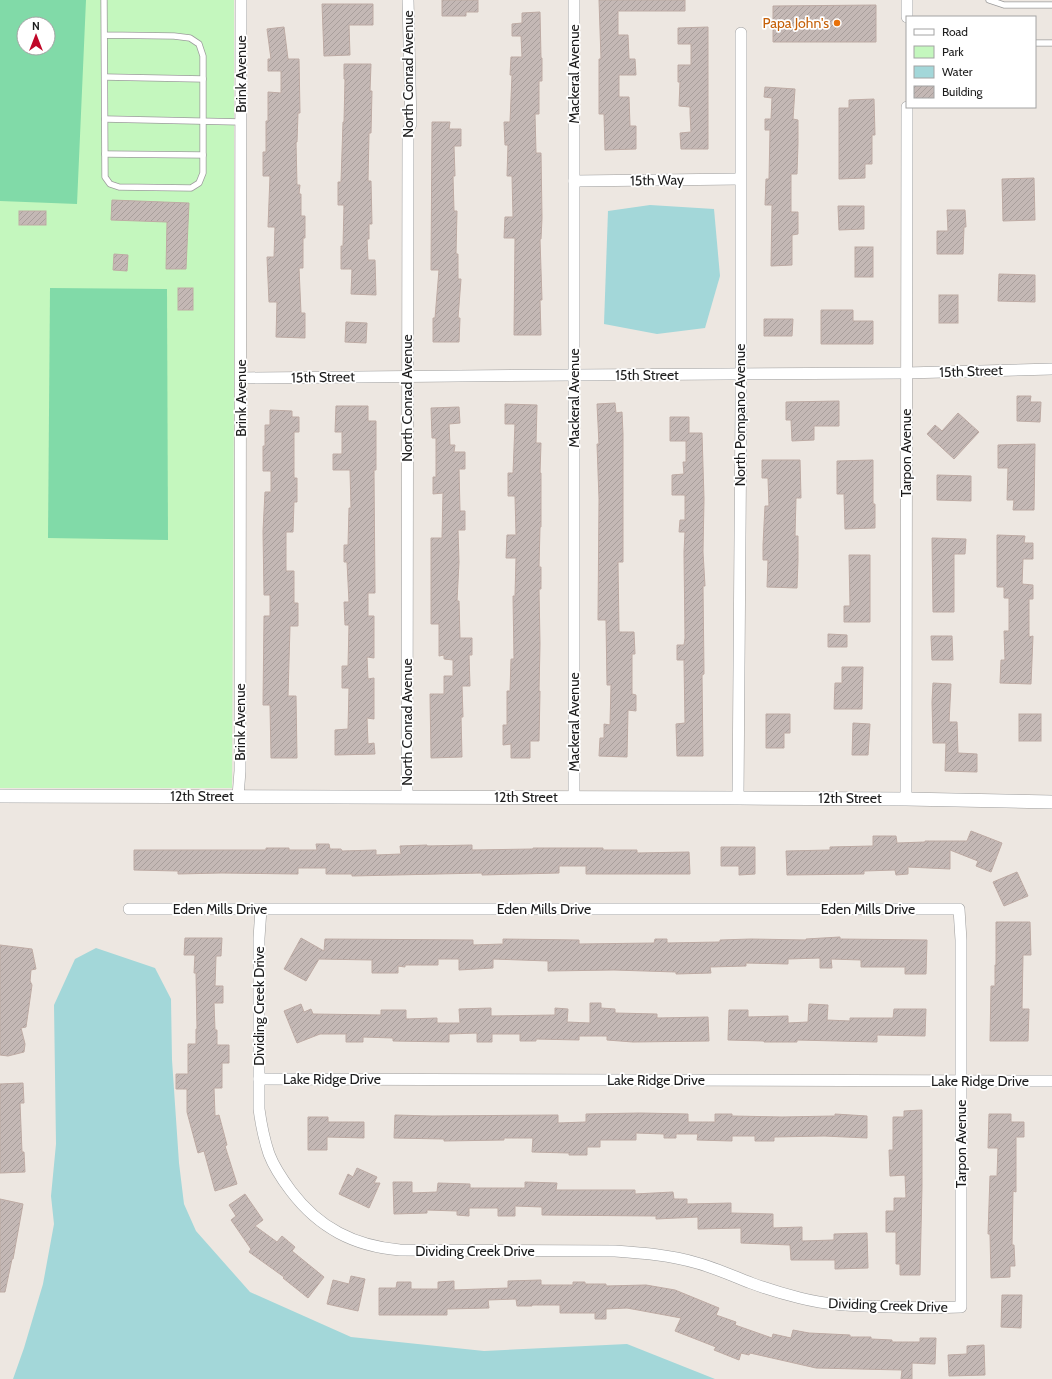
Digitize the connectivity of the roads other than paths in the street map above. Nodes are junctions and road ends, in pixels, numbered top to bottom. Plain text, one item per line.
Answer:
1 (104, 0) edge
2 (241, 0) edge
3 (408, 0) edge
4 (574, 0) edge
5 (907, 0) edge
6 (989, 0) edge
7 (1042, 2) edge
8 (1052, 5) edge
9 (907, 16) edge
10 (741, 33) dead end
11 (104, 35) junction
12 (1036, 43) edge
13 (1052, 43) edge
14 (105, 77) junction
15 (203, 79) junction
16 (907, 108) edge
17 (105, 119) junction
18 (203, 121) junction
19 (241, 122) junction
20 (105, 154) junction
21 (203, 156) junction
22 (740, 179) junction
23 (574, 181) junction
24 (1052, 369) edge
25 (906, 373) junction
26 (574, 374) junction
27 (740, 375) junction
28 (407, 376) junction
29 (241, 378) junction
30 (0, 796) edge
31 (238, 796) junction
32 (407, 797) junction
33 (574, 797) junction
34 (738, 798) junction
35 (906, 799) junction
36 (1052, 802) edge
37 (129, 909) dead end
38 (261, 909) junction
39 (959, 909) joint
40 (259, 1079) junction
41 (961, 1080) junction
42 (1052, 1081) edge
43 (961, 1307) joint

1 - 11 lane
2 - 19 street, Brink Avenue
3 - 28 street, North Conrad Avenue
4 - 23 street, Mackeral Avenue
5 - 9 street
6 - 7 lane
7 - 8 lane
10 - 22 street, North Pompano Avenue
11 - 14 lane
11 - 15 lane
12 - 13 lane
14 - 15 lane
14 - 17 lane
15 - 18 lane
16 - 25 street, Tarpon Avenue
17 - 18 lane
17 - 20 lane
18 - 19 lane
18 - 21 lane
19 - 29 street, Brink Avenue
20 - 21 lane
20 - 21 lane
22 - 23 street, 15th Way
22 - 27 street, North Pompano Avenue
23 - 26 street, Mackeral Avenue
24 - 25 street, 15th Street
25 - 27 street, 15th Street
25 - 35 street, Tarpon Avenue
26 - 27 street, 15th Street
26 - 28 street, 15th Street
26 - 33 street, Mackeral Avenue
27 - 34 street, North Pompano Avenue
28 - 29 street, 15th Street
28 - 32 street, North Conrad Avenue
29 - 31 street, Brink Avenue
30 - 31 street, 12th Street
31 - 32 street, 12th Street
32 - 33 street, 12th Street
33 - 34 street, 12th Street
34 - 35 street, 12th Street
35 - 36 street, 12th Street
37 - 38 street, Eden Mills Drive
38 - 39 street, Eden Mills Drive
38 - 40 street, Dividing Creek Drive
39 - 41 street, Tarpon Avenue
40 - 41 street, Lake Ridge Drive
40 - 43 street, Dividing Creek Drive
41 - 42 street, Lake Ridge Drive
41 - 43 street, Tarpon Avenue

